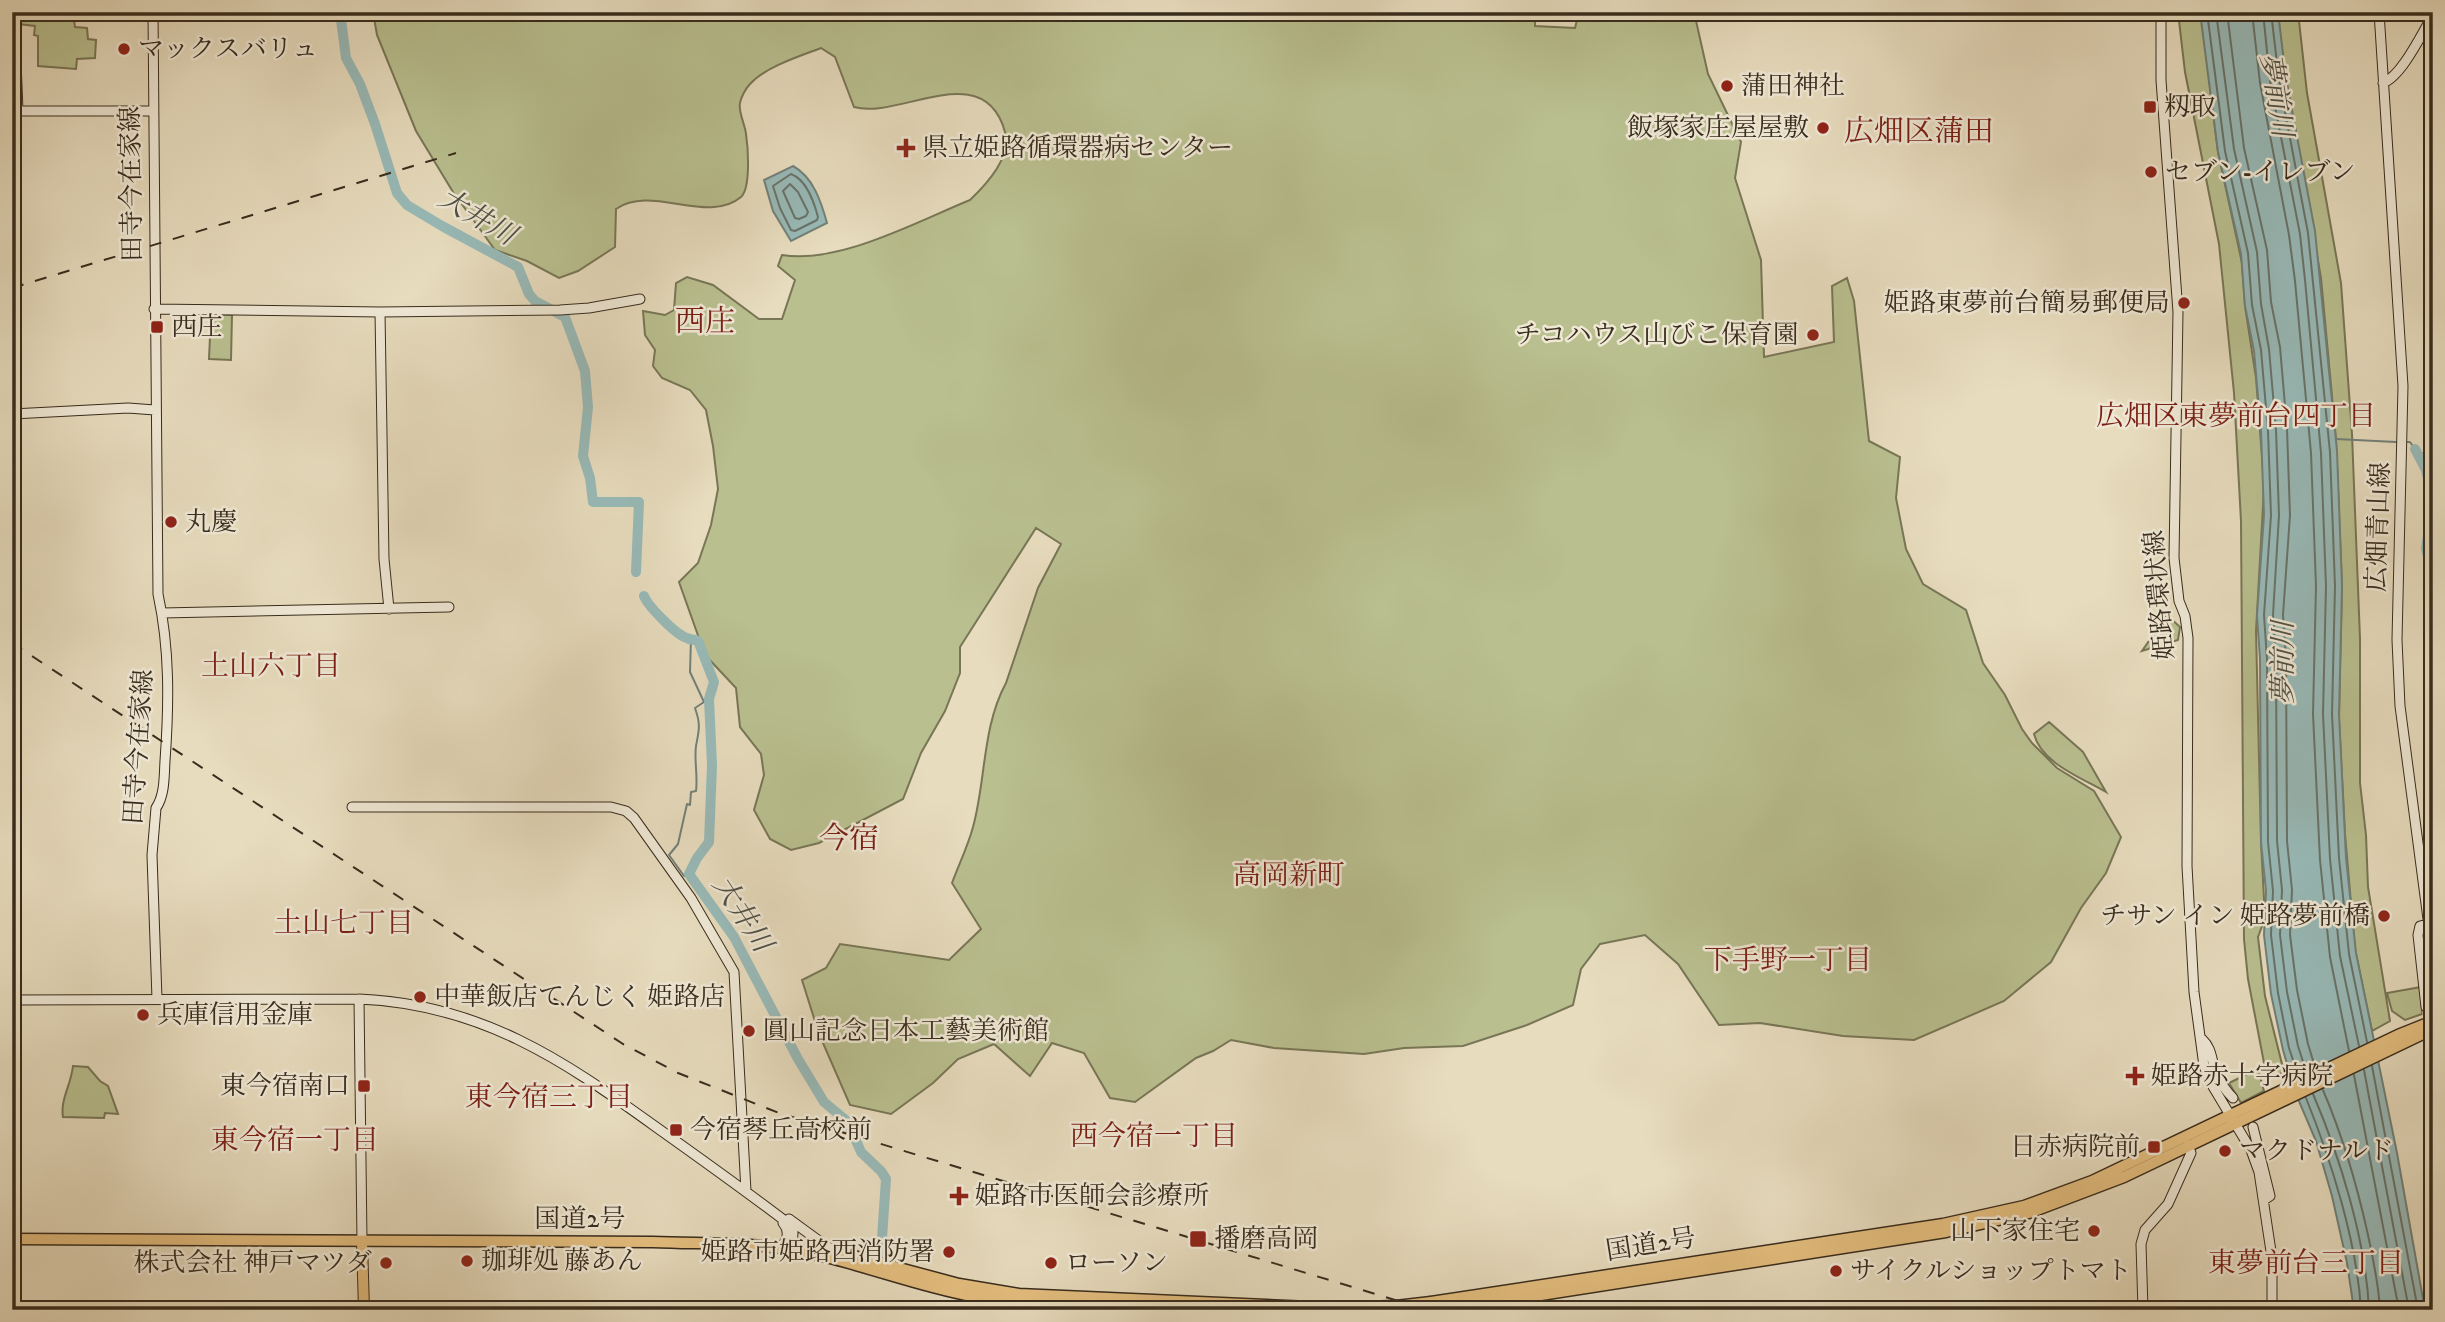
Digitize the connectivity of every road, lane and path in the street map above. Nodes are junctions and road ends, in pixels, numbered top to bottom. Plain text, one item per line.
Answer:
1 (14, 12) edge
2 (153, 12) edge
3 (2161, 12) edge
4 (2379, 12) edge
5 (2433, 15) edge
6 (2383, 83) junction
7 (15, 111) edge
8 (152, 111) junction
9 (640, 299) dead end
10 (154, 309) junction
11 (380, 312) junction
12 (155, 410) junction
13 (12, 414) edge
14 (449, 607) dead end
15 (389, 609) junction
16 (162, 613) junction
17 (352, 807) dead end
18 (2428, 925) junction
19 (2433, 957) edge
20 (157, 999) junction
21 (359, 999) junction
22 (12, 1000) edge
23 (2426, 1007) dead end
24 (2433, 1024) edge
25 (2202, 1039) junction
26 (2233, 1098) dead end
27 (2232, 1120) junction
28 (2253, 1127) dead end
29 (2189, 1145) junction
30 (746, 1191) junction
31 (2264, 1200) junction
32 (777, 1217) junction
33 (12, 1239) edge
34 (362, 1241) junction
35 (779, 1248) junction
36 (792, 1250) junction
37 (839, 1252) joint
38 (1039, 1304) edge
39 (364, 1310) edge
40 (1140, 1310) edge
41 (1446, 1310) edge
42 (2143, 1310) edge
43 (2272, 1310) edge

1 - 7 main road
2 - 8 main road, 田寺今在家線
3 - 25 main road, 姫路環状線
4 - 6 main road, 広畑青山線
5 - 6 main road
6 - 18 main road, 広畑青山線
7 - 8 main road
8 - 10 main road, 田寺今在家線
9 - 11 main road
10 - 11 main road
10 - 12 main road, 田寺今在家線
11 - 15 main road
12 - 13 main road
12 - 16 main road, 田寺今在家線
14 - 15 main road
15 - 16 main road
16 - 20 main road, 田寺今在家線
17 - 30 main road
18 - 19 main road, 広畑青山線
18 - 23 main road
20 - 21 main road
20 - 22 main road
21 - 30 main road
21 - 34 main road
24 - 27 highway, 国道2号
25 - 26 main road
25 - 27 main road, 姫路環状線
27 - 29 highway, 国道2号
27 - 31 main road, 姫路環状線
27 - 38 highway, 国道2号, bridge
28 - 31 main road
29 - 41 highway, 国道2号
29 - 42 main road
30 - 32 main road
30 - 37 main road
31 - 43 main road
32 - 35 main road
32 - 36 main road
33 - 34 highway, 国道2号
34 - 35 highway, 国道2号
34 - 39 main road
35 - 36 highway, 国道2号
36 - 38 highway, 国道2号
37 - 38 highway, 国道2号
38 - 40 highway, 国道2号

